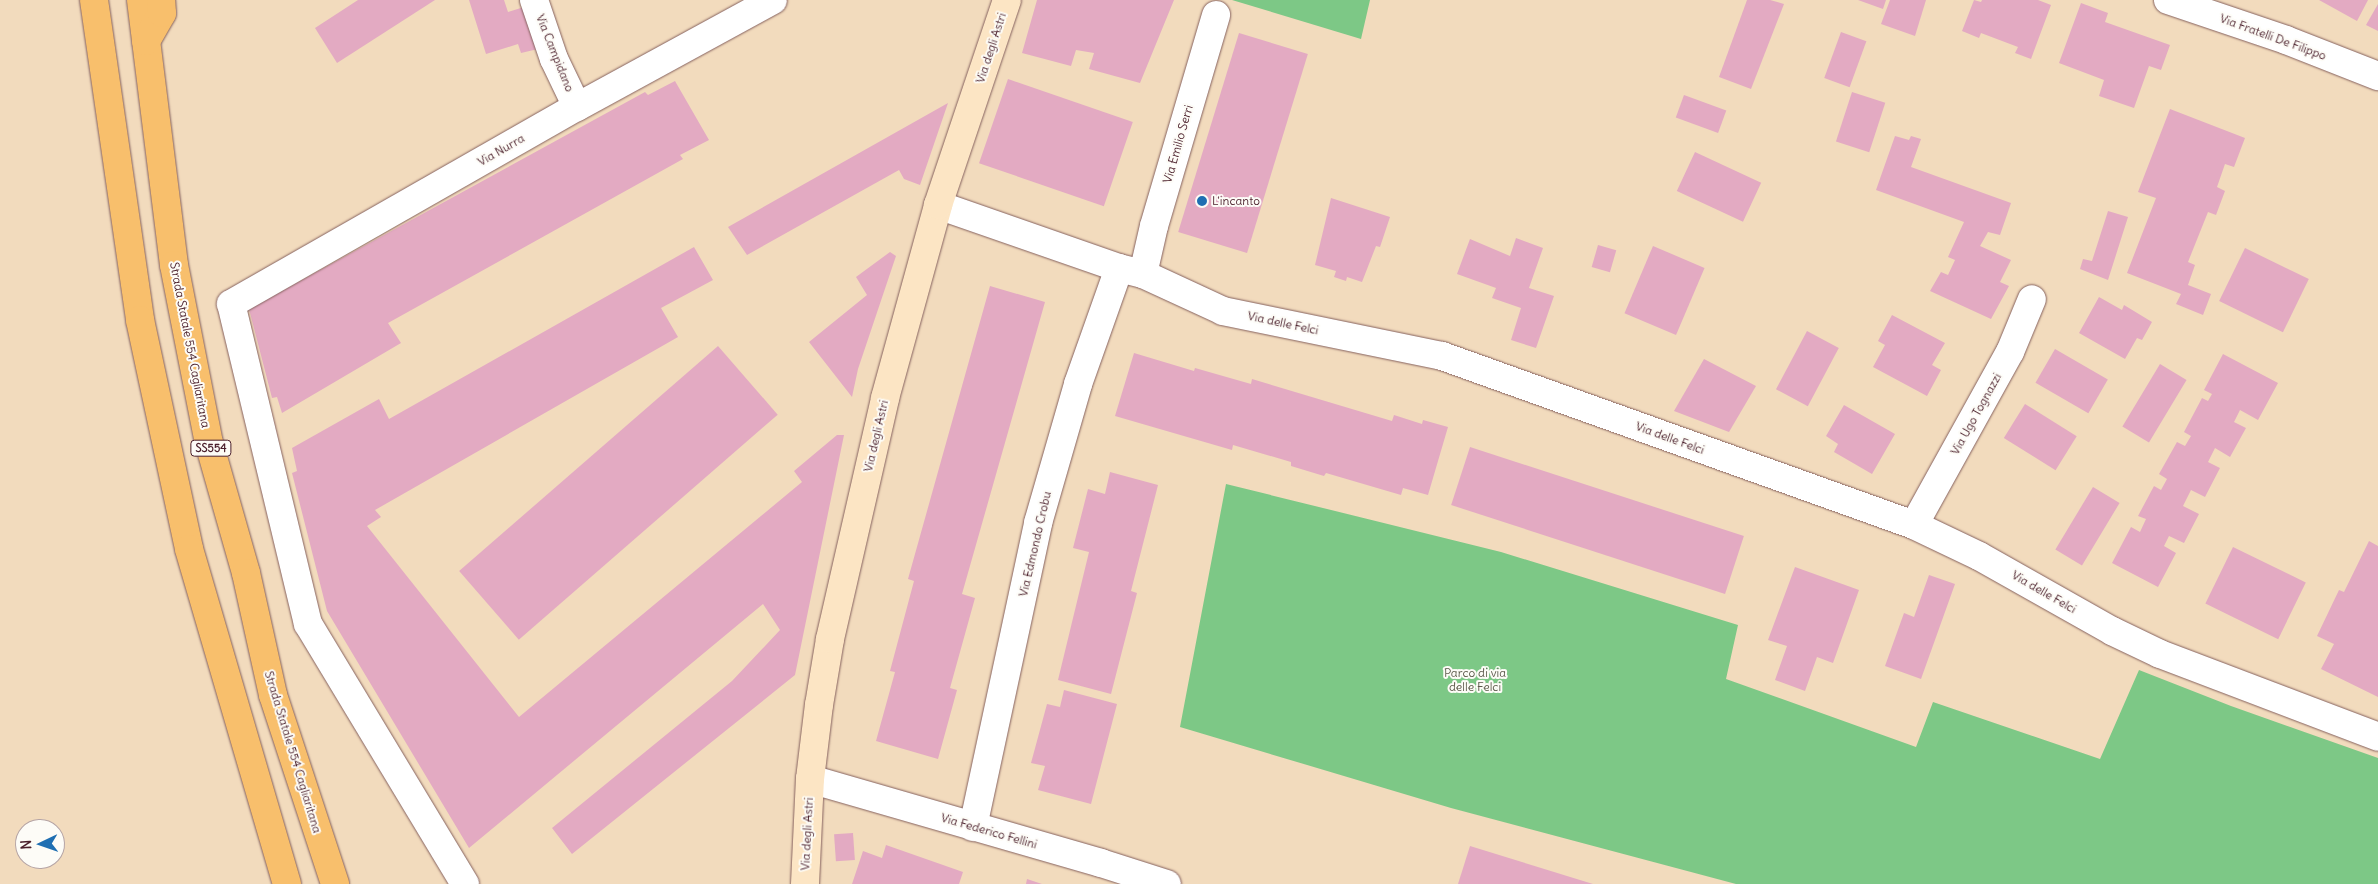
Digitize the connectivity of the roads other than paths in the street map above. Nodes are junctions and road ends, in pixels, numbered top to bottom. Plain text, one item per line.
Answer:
1 (94, 0) edge
2 (141, 0) edge
3 (161, 0) edge
4 (534, 0) edge
5 (773, 0) edge
6 (1007, 0) edge
7 (2168, 0) edge
8 (1216, 15) dead end
9 (146, 41) junction
10 (2378, 76) edge
11 (577, 107) junction
12 (938, 205) junction
13 (1131, 271) junction
14 (2032, 299) dead end
15 (1914, 525) junction
16 (2378, 737) edge
17 (810, 779) junction
18 (973, 827) junction
19 (287, 884) edge
20 (335, 884) edge
21 (465, 884) edge
22 (805, 884) edge
23 (1167, 884) edge

1 - 19 highway
2 - 9 highway, Strada Statale 554 Cagliaritana / SS554
3 - 9 highway
4 - 11 street, Via Campidano
5 - 11 street, Via Nurra
6 - 12 street, Via degli Astri
7 - 10 street, Via Fratelli De Filippo
8 - 13 street, Via Emilio Serri
9 - 20 highway, Strada Statale 554 Cagliaritana / SS554
11 - 21 street, Via Nurra
12 - 13 street, Via delle Felci
12 - 17 street, Via degli Astri
13 - 15 street, Via delle Felci
13 - 18 street, Via Edmondo Crobu
14 - 15 street, Via Ugo Tognazzi
15 - 16 street, Via delle Felci
17 - 18 street, Via Federico Fellini
17 - 22 street, Via degli Astri
18 - 23 street, Via Federico Fellini

